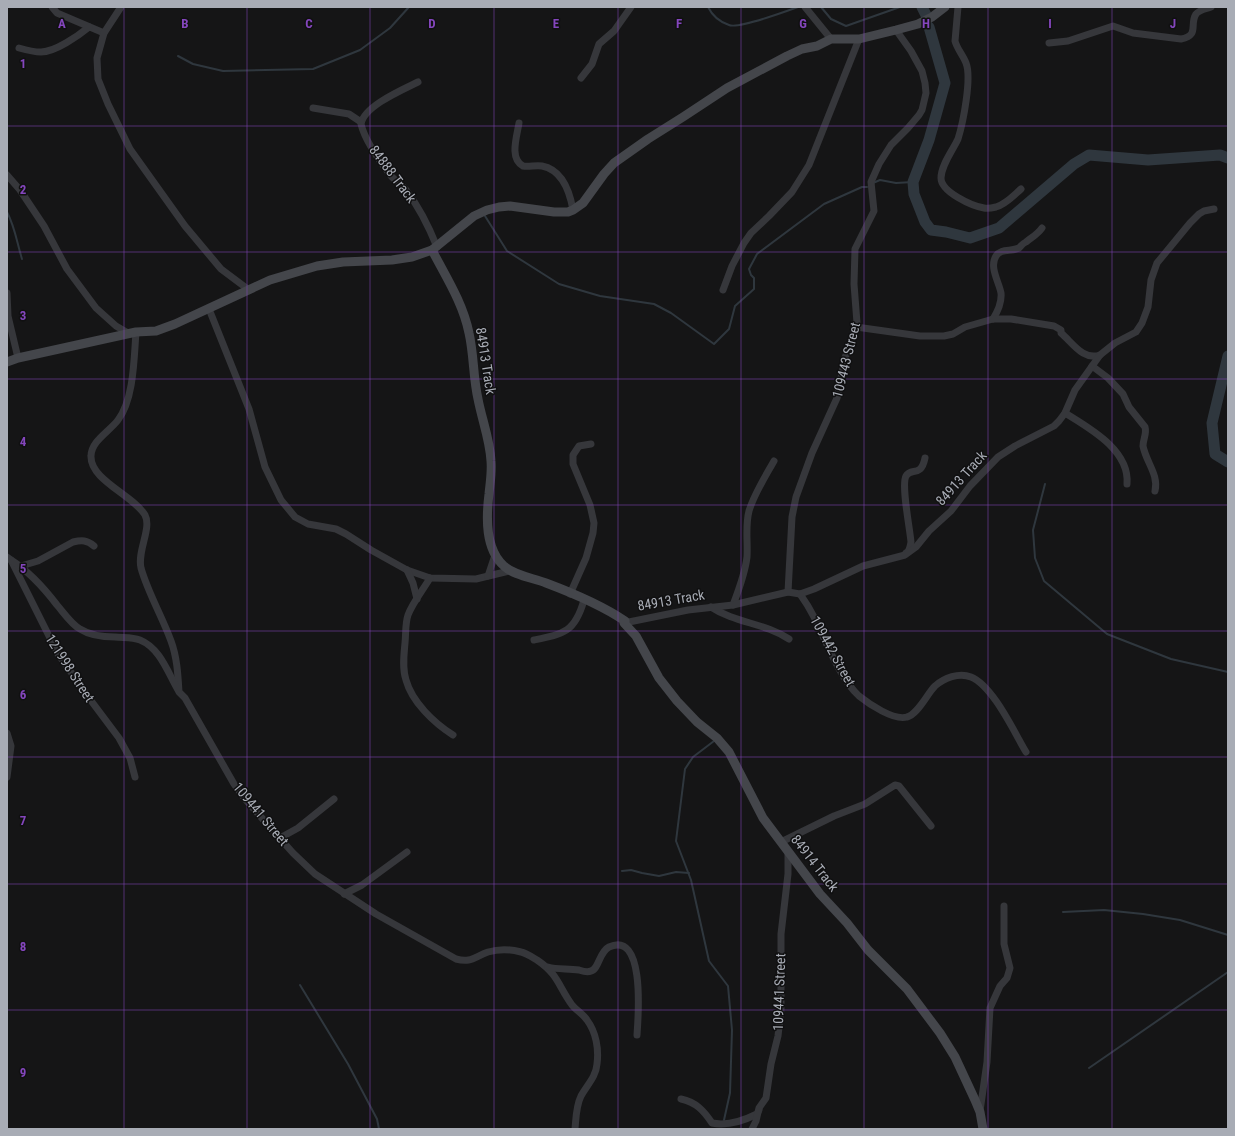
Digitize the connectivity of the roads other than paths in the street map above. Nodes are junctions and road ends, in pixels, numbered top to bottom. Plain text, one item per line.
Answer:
1 (52, 7) edge
2 (121, 7) edge
3 (631, 7) edge
4 (805, 7) edge
5 (945, 7) edge
6 (958, 7) edge
7 (1211, 7) edge
8 (89, 27) junction
9 (896, 30) junction
10 (104, 33) junction
11 (831, 39) junction
12 (859, 39) junction
13 (1049, 43) dead end
14 (19, 48) dead end
15 (581, 78) dead end
16 (418, 82) dead end
17 (313, 108) dead end
18 (361, 122) junction
19 (519, 124) dead end
20 (7, 175) edge
21 (1021, 189) dead end
22 (1214, 209) dead end
23 (573, 210) junction
24 (1042, 228) dead end
25 (435, 248) junction
26 (249, 290) junction
27 (723, 290) dead end
28 (7, 293) edge
29 (209, 309) junction
30 (993, 320) junction
31 (856, 327) junction
32 (136, 332) junction
33 (1100, 355) junction
34 (18, 358) junction
35 (7, 362) edge
36 (1092, 366) junction
37 (1065, 413) junction
38 (591, 444) dead end
39 (925, 458) dead end
40 (774, 461) dead end
41 (1127, 484) dead end
42 (1155, 491) dead end
43 (94, 546) dead end
44 (495, 555) junction
45 (899, 557) junction
46 (9, 559) edge
47 (21, 566) junction
48 (407, 570) junction
49 (509, 571) junction
50 (488, 576) junction
51 (430, 578) junction
52 (788, 592) junction
53 (570, 594) junction
54 (800, 594) junction
55 (417, 599) junction
56 (584, 600) junction
57 (733, 605) junction
58 (711, 607) junction
59 (621, 620) junction
60 (789, 639) dead end
61 (534, 640) dead end
62 (179, 692) junction
63 (7, 733) edge
64 (453, 735) dead end
65 (1026, 752) dead end
66 (7, 777) edge
67 (135, 777) dead end
68 (334, 799) dead end
69 (931, 826) dead end
70 (280, 838) junction
71 (781, 842) junction
72 (407, 852) dead end
73 (788, 852) junction
74 (344, 894) junction
75 (1004, 906) dead end
76 (547, 967) junction
77 (637, 1035) dead end
78 (681, 1099) dead end
79 (760, 1108) junction
80 (980, 1112) junction
81 (575, 1129) edge
82 (752, 1129) edge
83 (984, 1129) edge

1 - 8 street
2 - 10 street
3 - 15 street
4 - 11 street
5 - 9 street
6 - 21 street
7 - 13 street
8 - 10 street
8 - 14 street
9 - 12 street
9 - 31 street, 109443 Street
10 - 26 street
11 - 12 street
11 - 23 street
12 - 27 street
16 - 18 street
17 - 18 street
18 - 25 street, 84888 Track
19 - 23 street
20 - 32 street
22 - 33 street, 84913 Track
23 - 25 street
24 - 30 street
25 - 26 street
25 - 44 street, 84913 Track
26 - 29 street
28 - 34 street
29 - 32 street
29 - 48 street
30 - 31 street
30 - 33 street
31 - 52 street, 109443 Street
32 - 34 street
32 - 62 street
33 - 36 street, 84913 Track
34 - 35 street
36 - 37 street, 84913 Track
36 - 42 street
37 - 41 street
37 - 45 street, 84913 Track
38 - 53 street
39 - 45 street
40 - 57 street
43 - 47 street
44 - 49 street, 84913 Track
44 - 50 street
45 - 54 street, 84913 Track
46 - 47 street, 109441 Street
46 - 67 street, 121998 Street
47 - 62 street, 109441 Street
48 - 51 street
48 - 55 street
49 - 50 street
49 - 53 street, 84913 Track
50 - 51 street
51 - 55 street
52 - 54 street, 84913 Track
52 - 57 street, 84913 Track
53 - 56 street, 84913 Track
54 - 65 street, 109442 Street
55 - 64 street
56 - 59 street, 84913 Track
56 - 61 street
57 - 58 street, 84913 Track
58 - 59 street, 84913 Track
58 - 60 street
59 - 71 street, 84914 Track
62 - 70 street, 109441 Street
63 - 66 street
68 - 70 street
69 - 71 street
70 - 74 street, 109441 Street
71 - 73 street, 84914 Track
72 - 74 street
73 - 79 street, 109441 Street
73 - 80 street, 84914 Track
74 - 76 street, 109441 Street
75 - 80 street
76 - 77 street
76 - 81 street, 109441 Street
78 - 79 street
79 - 82 street, 109441 Street
80 - 83 street, 84914 Track

